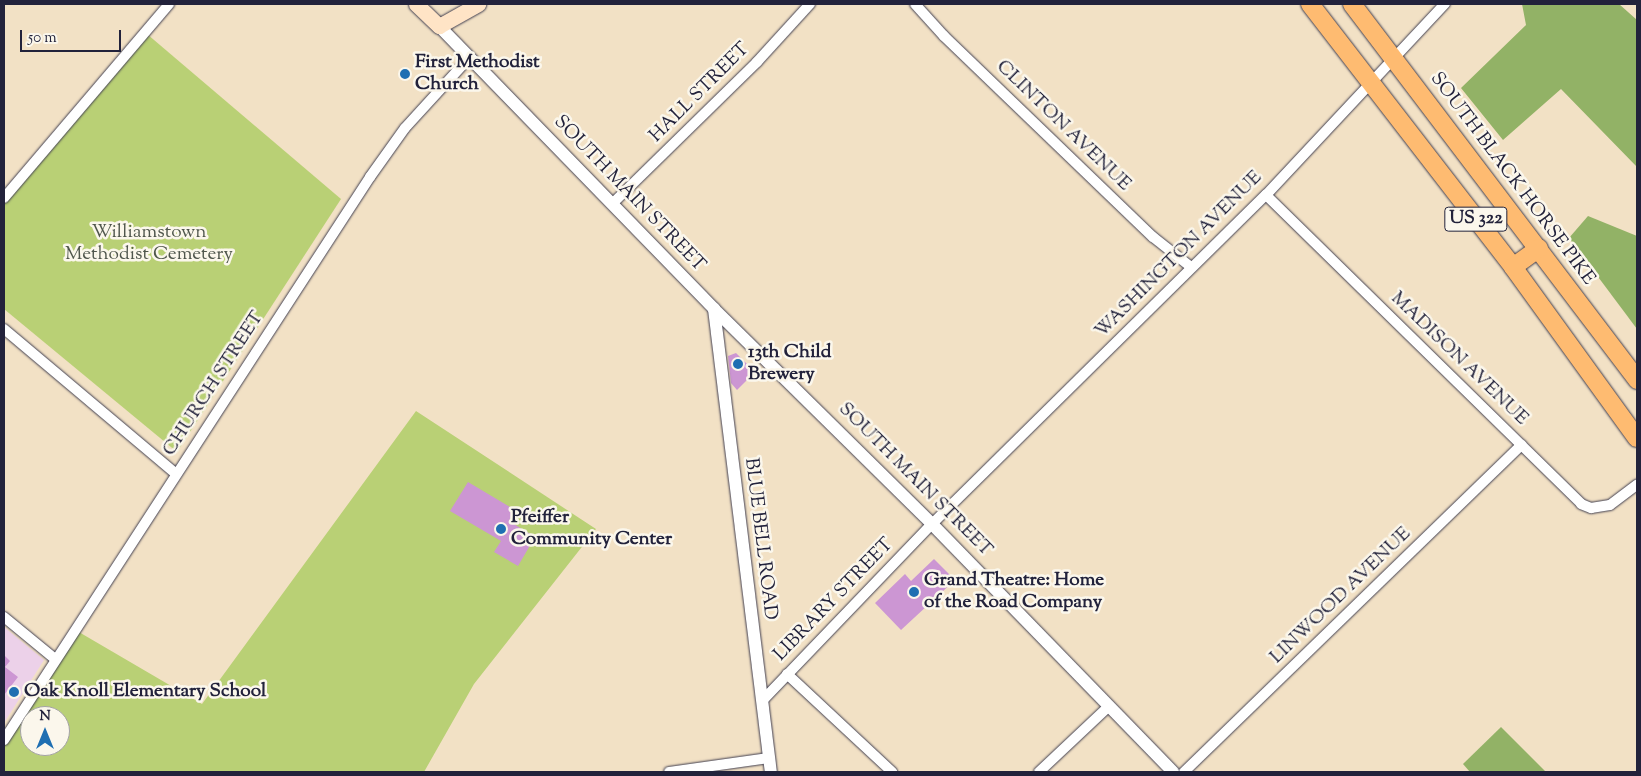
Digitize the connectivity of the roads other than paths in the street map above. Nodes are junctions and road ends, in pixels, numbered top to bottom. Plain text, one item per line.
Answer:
1 (169, 4) edge
2 (416, 4) edge
3 (478, 4) edge
4 (810, 4) edge
5 (915, 4) edge
6 (1310, 4) edge
7 (1352, 4) edge
8 (1445, 4) edge
9 (439, 26) junction
10 (1393, 58) junction
11 (468, 59) junction
12 (1369, 82) junction
13 (1266, 195) junction
14 (4, 198) edge
15 (612, 204) junction
16 (1539, 248) junction
17 (1191, 267) junction
18 (1513, 267) junction
19 (714, 310) junction
20 (4, 329) edge
21 (1637, 380) edge
22 (1637, 438) edge
23 (1522, 445) junction
24 (176, 474) junction
25 (1637, 485) edge
26 (932, 524) junction
27 (4, 617) edge
28 (55, 659) junction
29 (787, 674) junction
30 (762, 701) junction
31 (1107, 708) junction
32 (4, 740) edge
33 (769, 758) junction
34 (669, 772) edge
35 (771, 772) edge
36 (892, 772) edge
37 (1039, 772) edge
38 (1173, 772) edge
39 (1184, 772) edge

1 - 14 street
2 - 9 main road, SOUTH MAIN STREET
3 - 9 main road
4 - 15 street, HALL STREET
5 - 17 street, CLINTON AVENUE
6 - 12 highway, US 322
7 - 10 highway, SOUTH BLACK HORSE PIKE / US 322
8 - 10 street, WASHINGTON AVENUE
9 - 11 street, SOUTH MAIN STREET
10 - 12 street, WASHINGTON AVENUE
10 - 16 highway, SOUTH BLACK HORSE PIKE / US 322
11 - 15 street, SOUTH MAIN STREET
11 - 24 street, CHURCH STREET
12 - 13 street, WASHINGTON AVENUE
12 - 18 highway, US 322
13 - 17 street, WASHINGTON AVENUE
13 - 23 street, MADISON AVENUE
15 - 19 street, SOUTH MAIN STREET
16 - 18 highway
16 - 21 highway, SOUTH BLACK HORSE PIKE / US 322
17 - 26 street, WASHINGTON AVENUE
18 - 22 highway, US 322
19 - 26 street, SOUTH MAIN STREET
19 - 30 street, BLUE BELL ROAD
20 - 24 street
23 - 25 street, MADISON AVENUE
23 - 39 street, LINWOOD AVENUE
24 - 28 street, CHURCH STREET
26 - 29 street, LIBRARY STREET
26 - 31 street, SOUTH MAIN STREET
27 - 28 street
28 - 32 street, CHURCH STREET
29 - 30 street, LIBRARY STREET
29 - 36 street
30 - 33 street, BLUE BELL ROAD
31 - 37 street
31 - 38 street, SOUTH MAIN STREET
33 - 34 street
33 - 35 street, BLUE BELL ROAD

